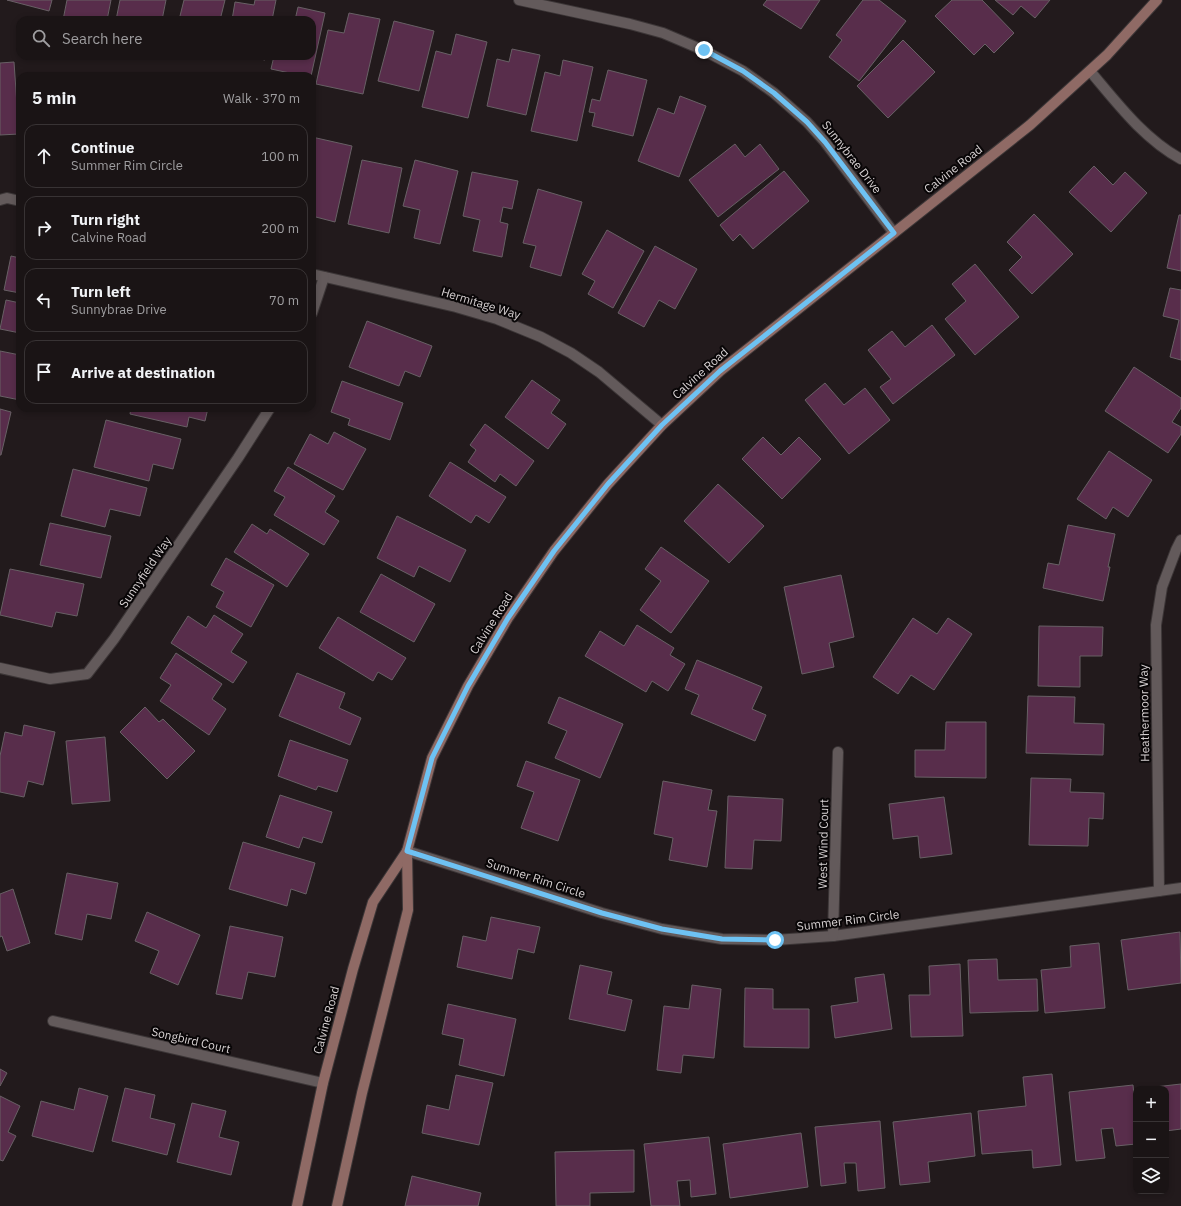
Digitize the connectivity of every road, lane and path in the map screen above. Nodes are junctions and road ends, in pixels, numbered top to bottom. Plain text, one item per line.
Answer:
1 (519, 0) edge
2 (1157, 0) edge
3 (1090, 71) junction
4 (1181, 159) edge
5 (0, 200) edge
6 (16, 200) edge
7 (894, 233) junction
8 (316, 275) edge
9 (324, 277) junction
10 (316, 301) edge
11 (267, 412) edge
12 (662, 425) junction
13 (1181, 540) edge
14 (0, 668) edge
15 (838, 752) dead end
16 (407, 851) junction
17 (1181, 888) edge
18 (1159, 891) junction
19 (834, 936) junction
20 (53, 1022) dead end
21 (323, 1083) junction
22 (297, 1206) edge
23 (337, 1206) edge

1 - 7 street, Sunnybrae Drive
2 - 3 street, Calvine Road
3 - 4 street
3 - 7 street, Calvine Road
5 - 6 street
7 - 12 street, Calvine Road
8 - 9 street, Hermitage Way
9 - 10 street
9 - 12 street, Hermitage Way
11 - 14 street, Sunnyfield Way
12 - 16 street, Calvine Road
13 - 18 street, Heathermoor Way
15 - 19 street, West Wind Court
16 - 19 street, Summer Rim Circle
16 - 21 street, Calvine Road
16 - 23 street, Calvine Road
17 - 18 street, Summer Rim Circle
18 - 19 street, Summer Rim Circle
20 - 21 street, Songbird Court
21 - 22 street, Calvine Road

